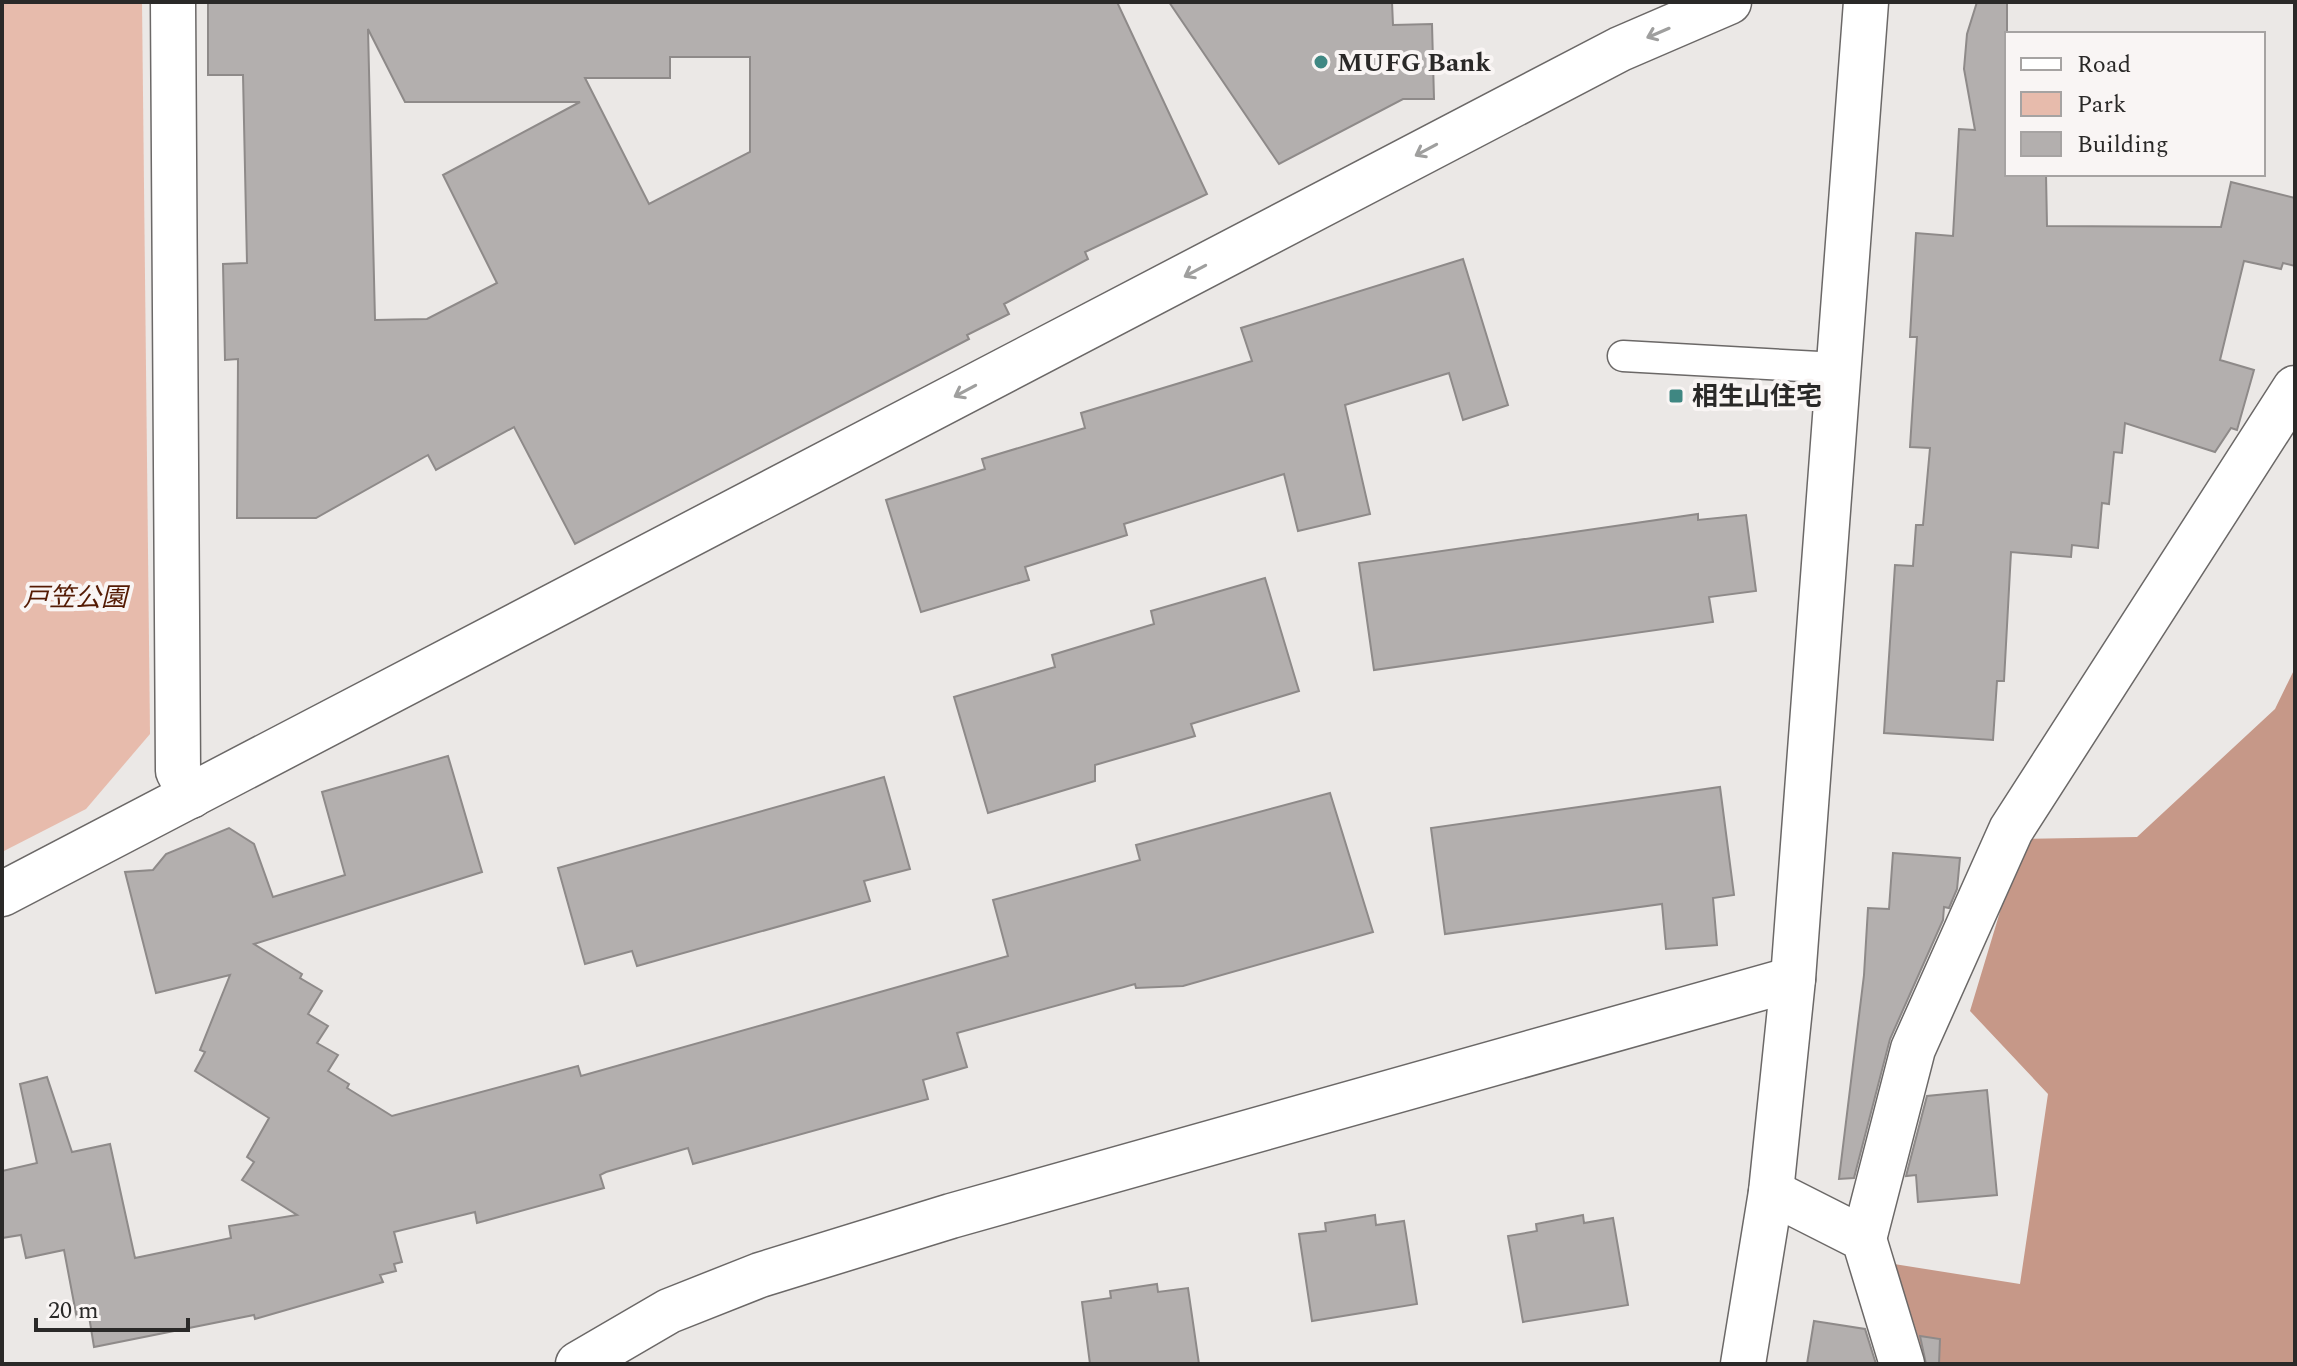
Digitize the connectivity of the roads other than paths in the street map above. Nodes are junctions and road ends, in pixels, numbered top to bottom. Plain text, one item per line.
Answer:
1 (173, 2) edge
2 (1729, 2) edge
3 (1866, 2) edge
4 (1623, 356) dead end
5 (1838, 368) junction
6 (2295, 388) edge
7 (191, 796) junction
8 (2, 894) edge
9 (1793, 979) junction
10 (1771, 1192) junction
11 (1864, 1239) junction
12 (578, 1364) edge
13 (1743, 1364) edge
14 (1902, 1364) edge

1 - 7 street
2 -> 7 street
3 - 5 street
4 - 5 lane
5 - 9 street
6 - 11 street
7 - 8 street
9 - 10 street
9 - 12 street
10 - 11 street
10 - 13 street
11 - 14 street

